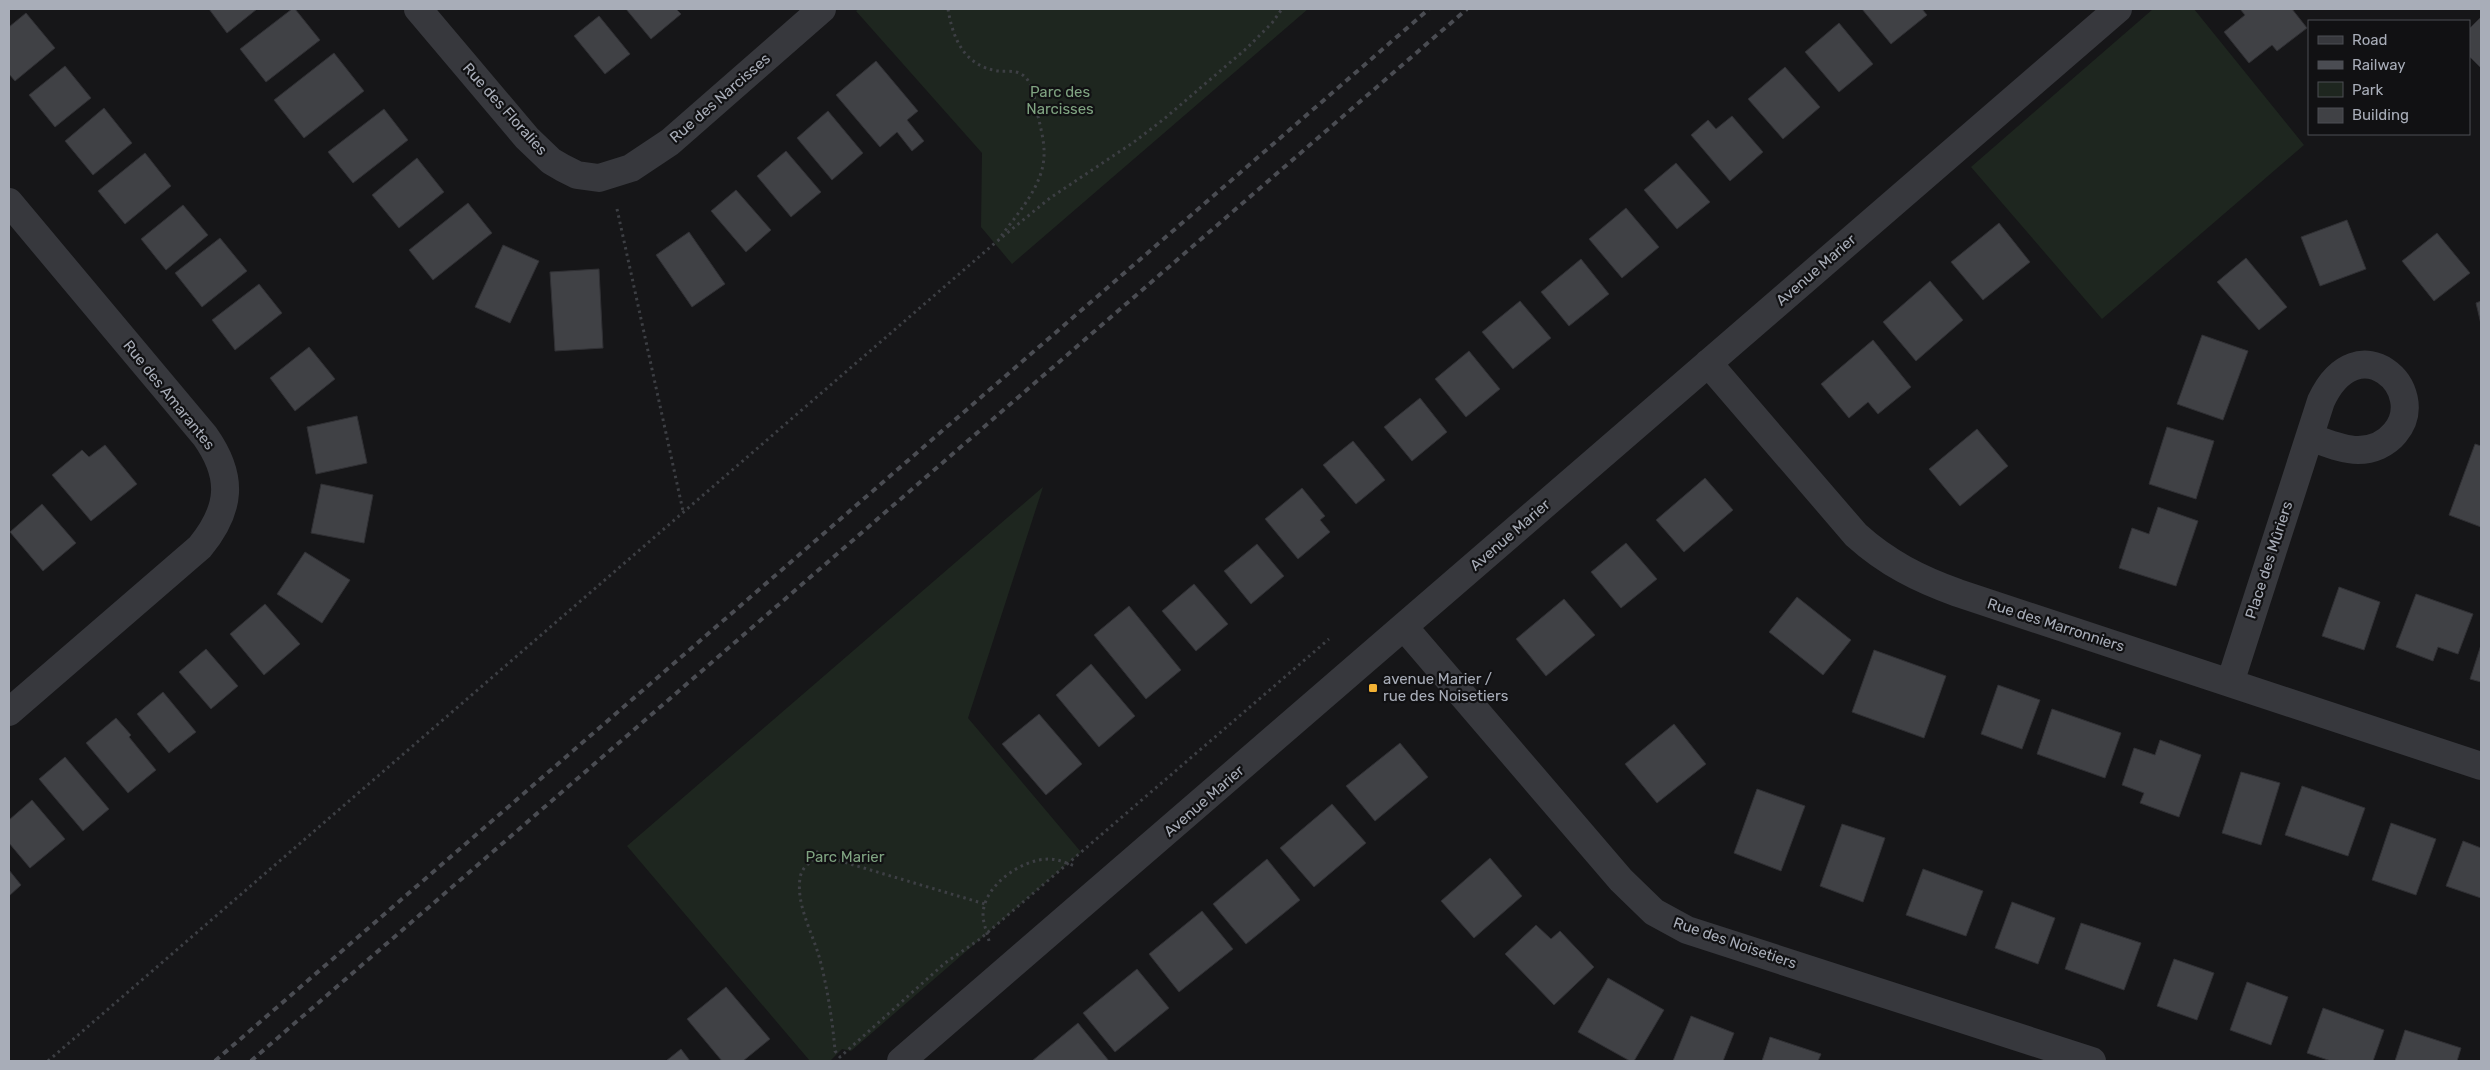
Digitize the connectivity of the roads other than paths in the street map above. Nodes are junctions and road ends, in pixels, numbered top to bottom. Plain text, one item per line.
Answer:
1 (418, 9) edge
2 (822, 9) edge
3 (2118, 9) edge
4 (610, 177) joint
5 (9, 202) edge
6 (1708, 363) junction
7 (2310, 437) dead end
8 (1404, 627) junction
9 (2230, 684) junction
10 (9, 712) edge
11 (2481, 766) edge
12 (902, 1061) edge
13 (2092, 1061) edge

1 - 4 street, Rue des Floralies
2 - 4 street, Rue des Narcisses
3 - 6 street, Avenue Marier
5 - 10 street, Rue des Amarantes
6 - 8 street, Avenue Marier
6 - 9 street, Rue des Marronniers
7 - 9 street, Place des Mûriers
8 - 12 street, Avenue Marier
8 - 13 street, Rue des Noisetiers
9 - 11 street, Rue des Marronniers

